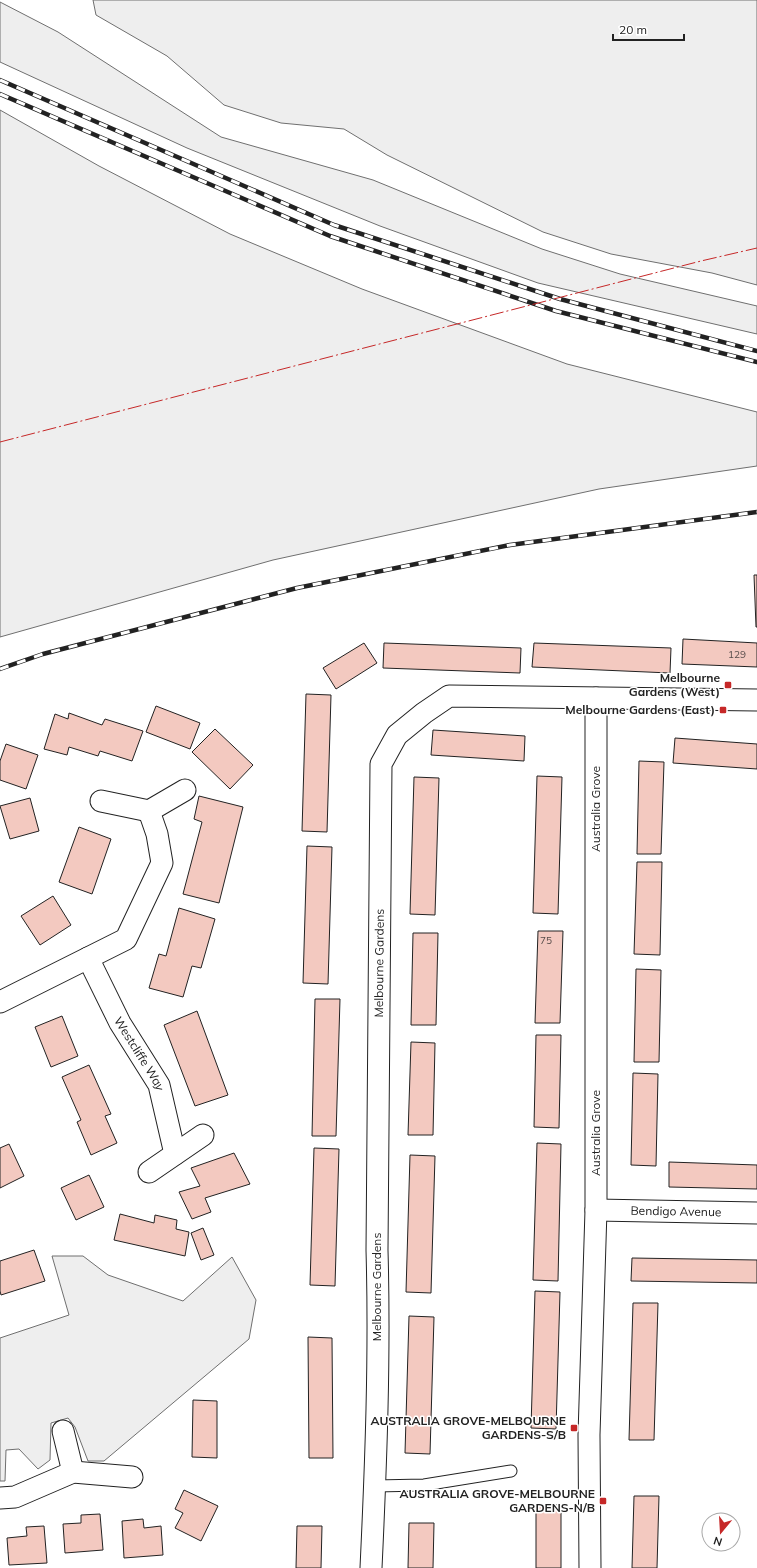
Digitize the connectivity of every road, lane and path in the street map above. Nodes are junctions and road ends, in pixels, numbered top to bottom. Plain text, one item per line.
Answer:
1 (596, 698) junction
2 (757, 700) edge
3 (185, 790) dead end
4 (101, 801) dead end
5 (149, 811) junction
6 (88, 958) junction
7 (0, 1002) edge
8 (203, 1135) dead end
9 (174, 1154) junction
10 (149, 1172) dead end
11 (596, 1210) junction
12 (757, 1213) edge
13 (63, 1431) dead end
14 (511, 1471) dead end
15 (73, 1472) junction
16 (132, 1477) dead end
17 (375, 1486) junction
18 (0, 1498) edge
19 (371, 1568) edge
20 (590, 1568) edge

1 - 2 street, Melbourne Gardens
1 - 11 street, Australia Grove
1 - 17 street, Melbourne Gardens
3 - 5 street
4 - 5 street
5 - 6 street
6 - 7 street
6 - 9 street, Westcliffe Way
8 - 9 street
9 - 10 street
11 - 12 street, Bendigo Avenue
11 - 20 street, Australia Grove
13 - 15 street
14 - 17 lane
15 - 16 street
15 - 18 street
17 - 19 street, Melbourne Gardens

